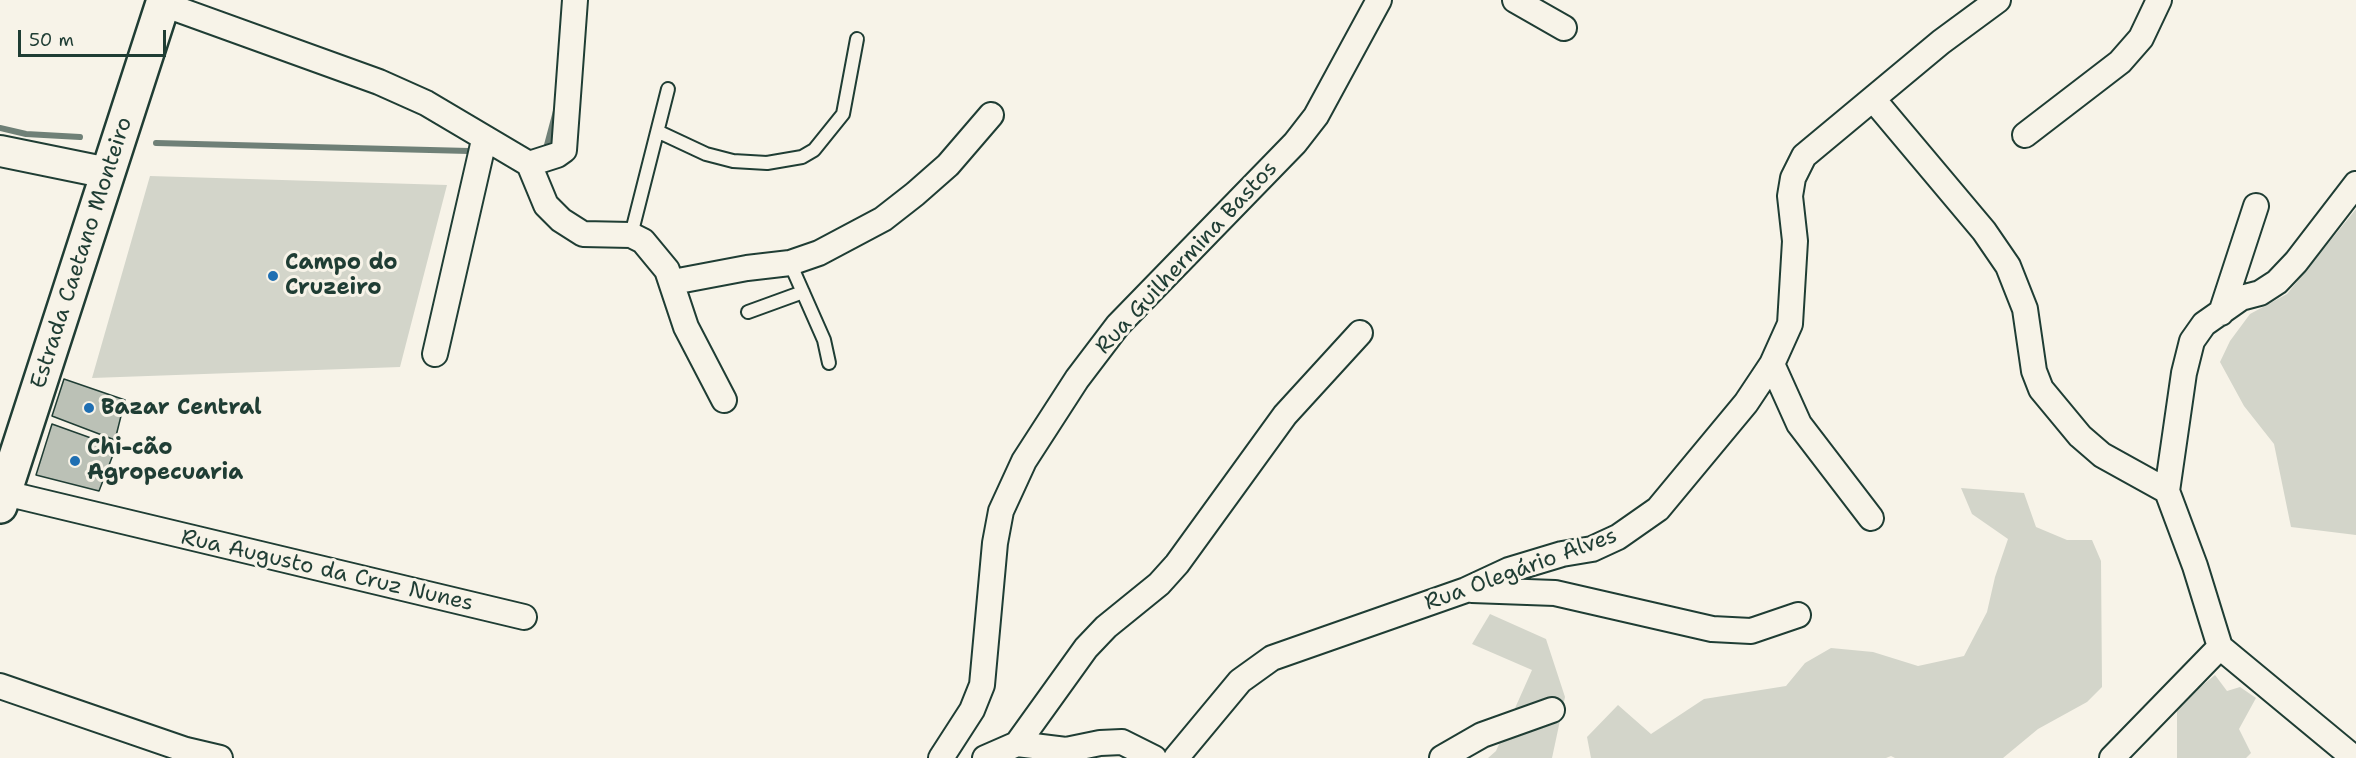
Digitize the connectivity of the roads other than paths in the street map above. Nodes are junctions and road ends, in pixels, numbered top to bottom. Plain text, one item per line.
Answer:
1 (575, 0) edge
2 (1379, 0) edge
3 (1515, 0) edge
4 (1998, 0) edge
5 (2159, 0) edge
6 (163, 2) edge
7 (1564, 28) dead end
8 (857, 39) dead end
9 (668, 89) dead end
10 (1873, 99) junction
11 (992, 115) dead end
12 (658, 132) junction
13 (2025, 135) dead end
14 (484, 140) junction
15 (0, 151) edge
16 (529, 164) junction
17 (108, 173) junction
18 (2356, 184) edge
19 (2256, 206) dead end
20 (631, 235) junction
21 (790, 263) junction
22 (673, 282) junction
23 (803, 292) junction
24 (748, 312) dead end
25 (2221, 313) junction
26 (1360, 333) dead end
27 (435, 354) dead end
28 (829, 363) dead end
29 (1772, 364) junction
30 (724, 400) dead end
31 (2167, 491) junction
32 (2, 499) edge
33 (1871, 518) dead end
34 (1466, 590) junction
35 (1798, 615) dead end
36 (524, 617) dead end
37 (2220, 647) junction
38 (0, 686) edge
39 (1552, 710) dead end
40 (1017, 744) junction
41 (2122, 753) edge
42 (220, 758) edge
43 (940, 758) edge
44 (985, 758) edge
45 (1154, 758) edge
46 (1176, 758) edge
47 (1442, 758) edge
48 (2354, 758) edge

1 - 16 street
2 - 43 street, Rua Guilhermina Bastos
3 - 7 street
4 - 10 street, Rua Olegário Alves
5 - 13 street
6 - 14 street
6 - 17 main road, Estrada Caetano Monteiro
8 - 12 lane
9 - 12 lane
10 - 29 street, Rua Olegário Alves
10 - 31 street
11 - 21 street
12 - 20 lane
14 - 16 street
14 - 27 street
15 - 17 street
16 - 20 street
17 - 32 main road, Estrada Caetano Monteiro
18 - 25 street
19 - 25 street
20 - 22 street
21 - 22 street
21 - 23 lane
22 - 30 street
23 - 24 lane
23 - 28 lane
25 - 31 street
26 - 40 street
29 - 33 street
29 - 34 street, Rua Olegário Alves
31 - 37 street
32 - 36 street, Rua Augusto da Cruz Nunes
34 - 35 street
34 - 46 street, Rua Olegário Alves
37 - 41 street
37 - 48 street
38 - 42 street
39 - 47 street
40 - 44 street
40 - 45 street

